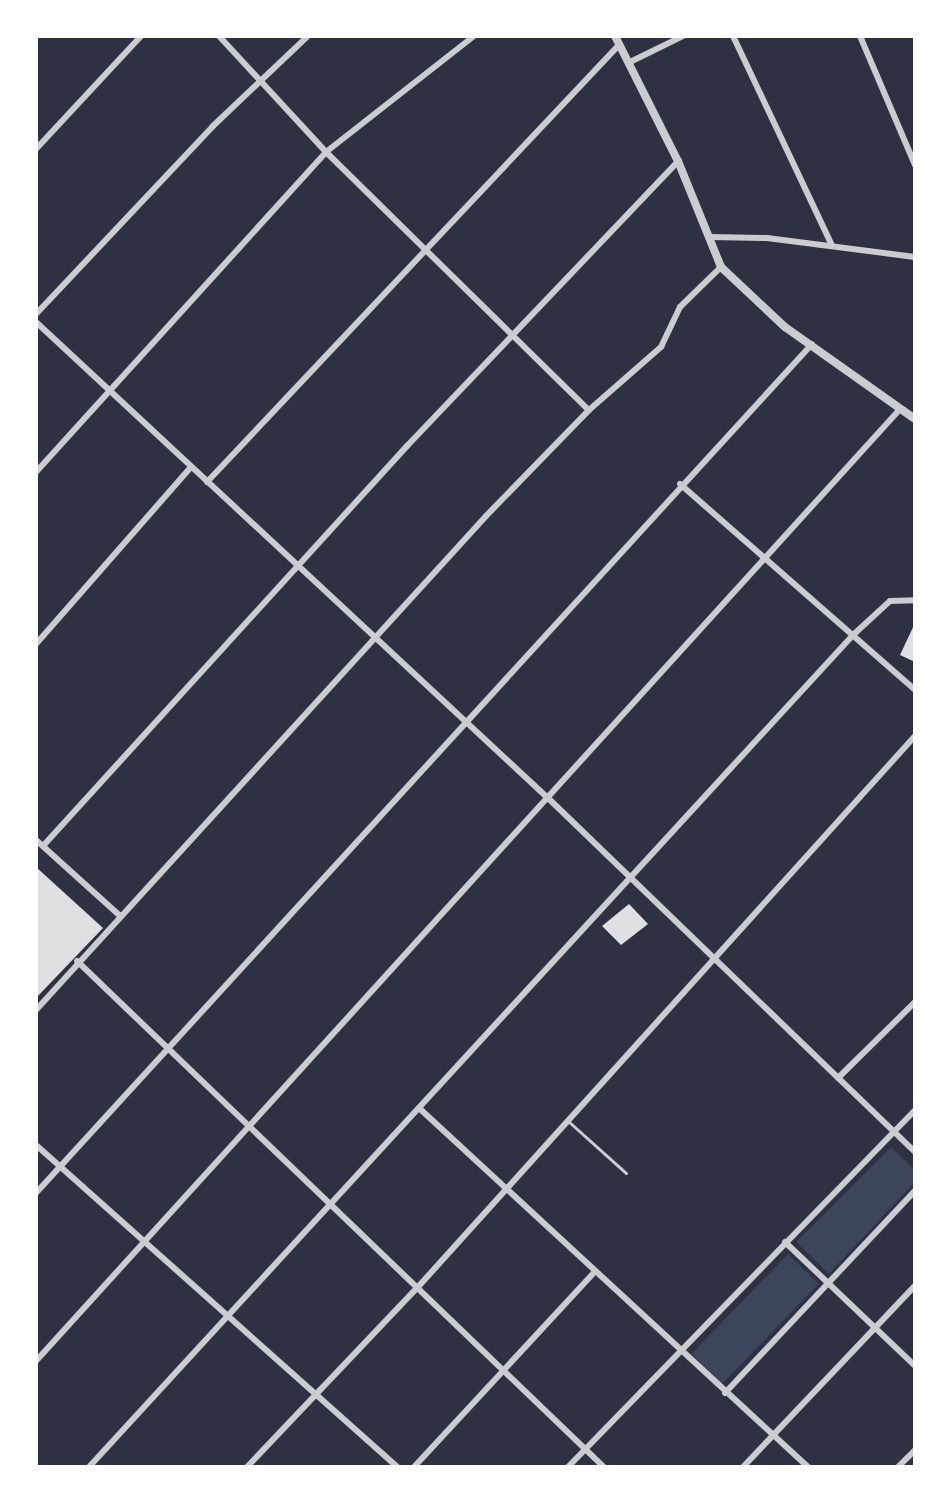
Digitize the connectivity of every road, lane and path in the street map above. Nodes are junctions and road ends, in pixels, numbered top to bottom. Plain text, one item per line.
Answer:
1 (141, 36) edge
2 (219, 36) edge
3 (308, 36) edge
4 (474, 36) edge
5 (683, 36) edge
6 (733, 36) edge
7 (860, 36) edge
8 (617, 40) edge
9 (628, 63) junction
10 (258, 83) junction
11 (36, 149) edge
12 (326, 152) junction
13 (678, 161) junction
14 (915, 165) edge
15 (709, 237) junction
16 (832, 245) junction
17 (424, 246) junction
18 (915, 257) edge
19 (721, 267) junction
20 (36, 314) edge
21 (36, 322) edge
22 (512, 333) junction
23 (812, 344) junction
24 (109, 392) junction
25 (900, 409) junction
26 (589, 410) junction
27 (915, 419) edge
28 (191, 467) junction
29 (36, 472) edge
30 (207, 482) junction
31 (680, 484) junction
32 (766, 559) junction
33 (296, 567) junction
34 (915, 600) edge
35 (853, 635) junction
36 (374, 638) junction
37 (36, 644) edge
38 (915, 690) edge
39 (465, 721) junction
40 (915, 736) edge
41 (549, 799) junction
42 (36, 840) edge
43 (43, 846) junction
44 (629, 879) junction
45 (119, 915) junction
46 (77, 961) junction
47 (713, 961) junction
48 (915, 1002) edge
49 (36, 1010) edge
50 (169, 1048) junction
51 (838, 1078) junction
52 (419, 1108) junction
53 (915, 1110) edge
54 (568, 1121) junction
55 (249, 1126) junction
56 (895, 1131) junction
57 (36, 1145) edge
58 (915, 1152) edge
59 (60, 1167) junction
60 (626, 1173) dead end
61 (915, 1191) edge
62 (504, 1192) junction
63 (36, 1193) edge
64 (332, 1204) junction
65 (145, 1242) junction
66 (785, 1242) junction
67 (593, 1274) junction
68 (829, 1284) junction
69 (915, 1286) edge
70 (418, 1287) junction
71 (230, 1316) junction
72 (875, 1328) junction
73 (681, 1351) junction
74 (36, 1361) edge
75 (915, 1366) edge
76 (506, 1372) junction
77 (725, 1393) junction
78 (316, 1395) junction
79 (773, 1435) junction
80 (585, 1449) junction
81 (915, 1450) edge
82 (89, 1467) edge
83 (247, 1467) edge
84 (398, 1467) edge
85 (414, 1467) edge
86 (568, 1467) edge
87 (604, 1467) edge
88 (743, 1467) edge
89 (808, 1467) edge
90 (898, 1467) edge

1 - 11 street
2 - 10 street
3 - 10 street
4 - 12 street
5 - 9 street
6 - 16 street
7 - 14 street
8 - 9 street
8 - 17 street
9 - 13 street
10 - 12 street
10 - 20 street
12 - 17 street
12 - 24 street
13 - 15 street
13 - 22 street
15 - 16 street
15 - 19 street
16 - 18 street
17 - 22 street
17 - 30 street
19 - 23 street
19 - 26 street
21 - 24 street
22 - 26 street
22 - 33 street
23 - 25 street
23 - 31 street
24 - 28 street
24 - 29 street
25 - 27 street
25 - 32 street
26 - 36 street
28 - 30 street
28 - 37 street
30 - 33 street
31 - 32 street
31 - 39 street
32 - 35 street
32 - 41 street
33 - 36 street
33 - 43 street
34 - 35 street
35 - 38 street
35 - 44 street
36 - 39 street
36 - 45 street
39 - 41 street
39 - 50 street
40 - 47 street
41 - 44 street
41 - 55 street
42 - 43 street
43 - 45 street
44 - 47 street
44 - 52 street
45 - 46 street
46 - 49 street
46 - 50 street
47 - 51 street
47 - 54 street
48 - 51 street
50 - 55 street
50 - 59 street
51 - 56 street
52 - 62 street
52 - 64 street
53 - 56 street
54 - 60 lane
54 - 62 street
55 - 64 street
55 - 65 street
56 - 58 street
56 - 66 street
57 - 59 street
59 - 63 street
59 - 65 street
61 - 68 street
62 - 67 street
62 - 70 street
64 - 70 street
64 - 71 street
65 - 71 street
65 - 74 street
66 - 68 street
66 - 73 street
67 - 73 street
67 - 76 street
68 - 72 street
68 - 77 street
69 - 72 street
70 - 76 street
70 - 78 street
71 - 78 street
71 - 82 street
72 - 75 street
72 - 79 street
73 - 77 street
73 - 80 street
76 - 80 street
76 - 85 street
77 - 79 street
78 - 83 street
78 - 84 street
79 - 88 street
79 - 89 street
80 - 86 street
80 - 87 street
81 - 90 street

